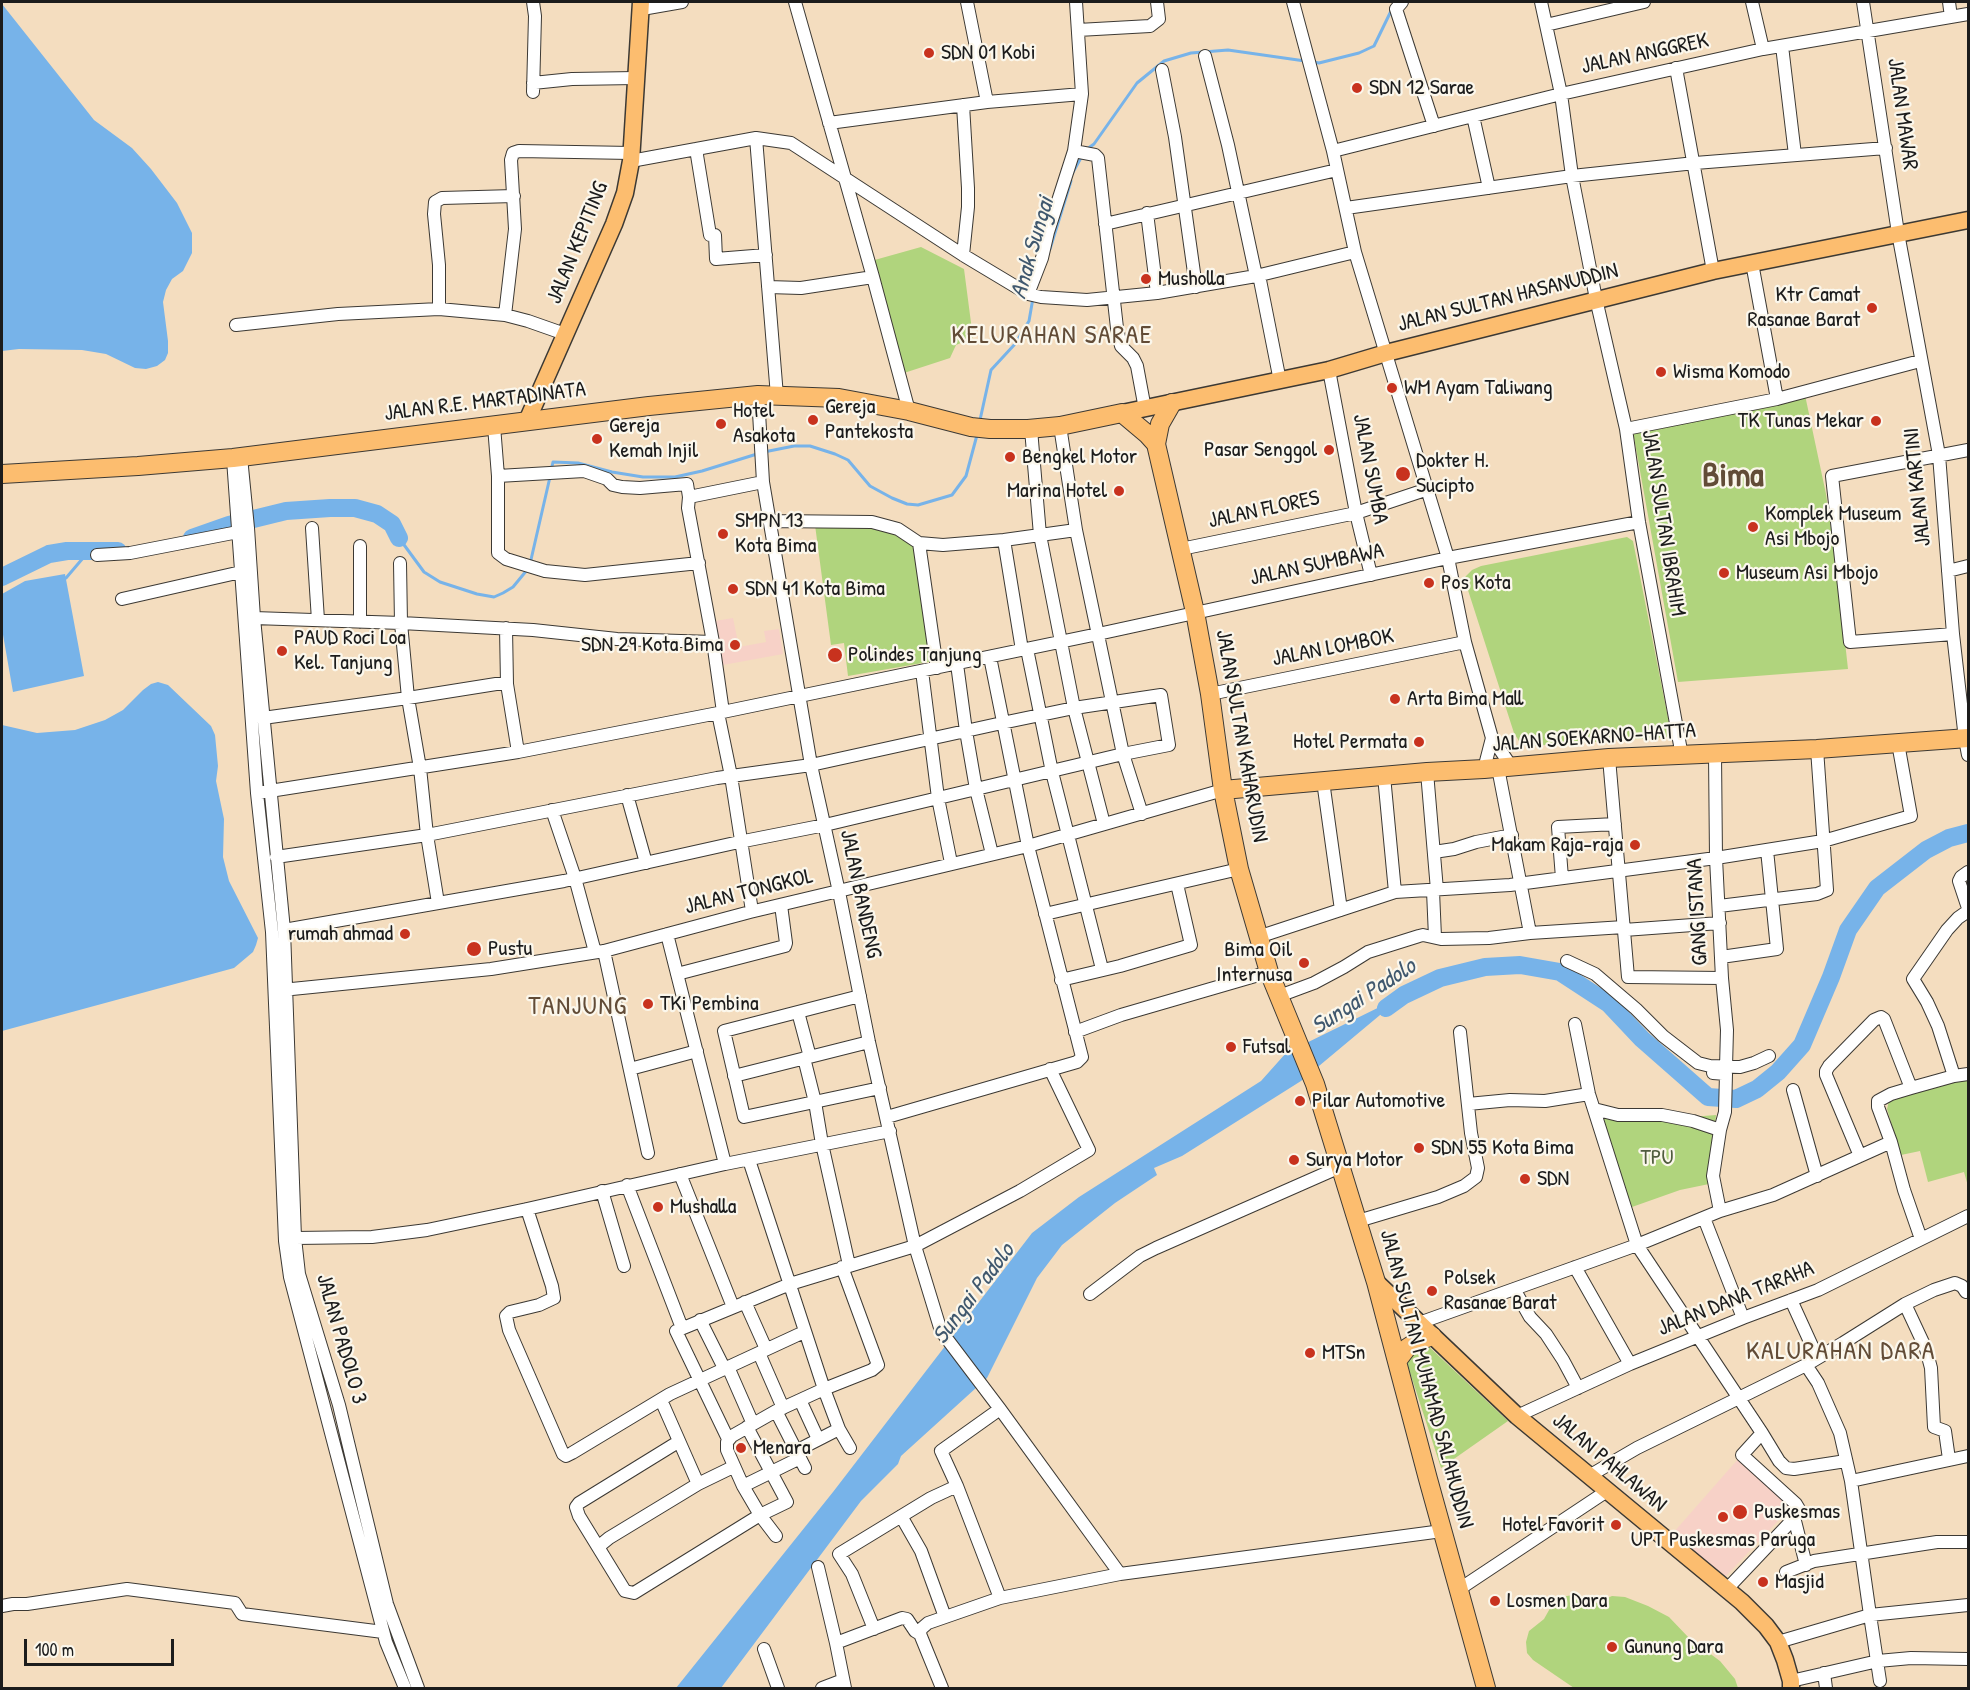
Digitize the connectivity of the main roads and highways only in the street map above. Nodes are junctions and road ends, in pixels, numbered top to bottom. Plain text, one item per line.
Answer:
1 (642, 5) edge
2 (1968, 220) edge
3 (1172, 404) junction
4 (1122, 414) junction
5 (527, 421) junction
6 (1031, 429) joint
7 (1156, 444) junction
8 (2, 474) edge
9 (1967, 744) edge
10 (1223, 790) junction
11 (1315, 1084) joint
12 (1376, 1282) junction
13 (1432, 1336) junction
14 (1397, 1361) junction
15 (1791, 1685) edge
16 (1486, 1689) edge

1 - 5 main road, JALAN KEPITING
2 - 3 main road, JALAN SULTAN HASANUDDIN
3 - 4 main road, JALAN SULTAN HASANUDDIN
3 - 7 highway
4 - 6 highway, JALAN SULTAN HASANUDDIN
4 - 7 highway
5 - 6 highway, JALAN R.E. MARTADINATA
5 - 8 highway, JALAN R.E. MARTADINATA
7 - 10 highway, JALAN SULTAN KAHARUDIN
9 - 10 highway, JALAN SOEKARNO-HATTA
10 - 11 highway, JALAN SULTAN KAHARUDIN
11 - 12 highway, JALAN SULTAN MUHAMAD SALAHUDDIN
12 - 13 main road, JALAN PAHLAWAN
12 - 14 highway, JALAN SULTAN MUHAMAD SALAHUDDIN
13 - 14 highway
13 - 15 main road, JALAN PAHLAWAN
14 - 16 highway, JALAN SULTAN MUHAMAD SALAHUDDIN

